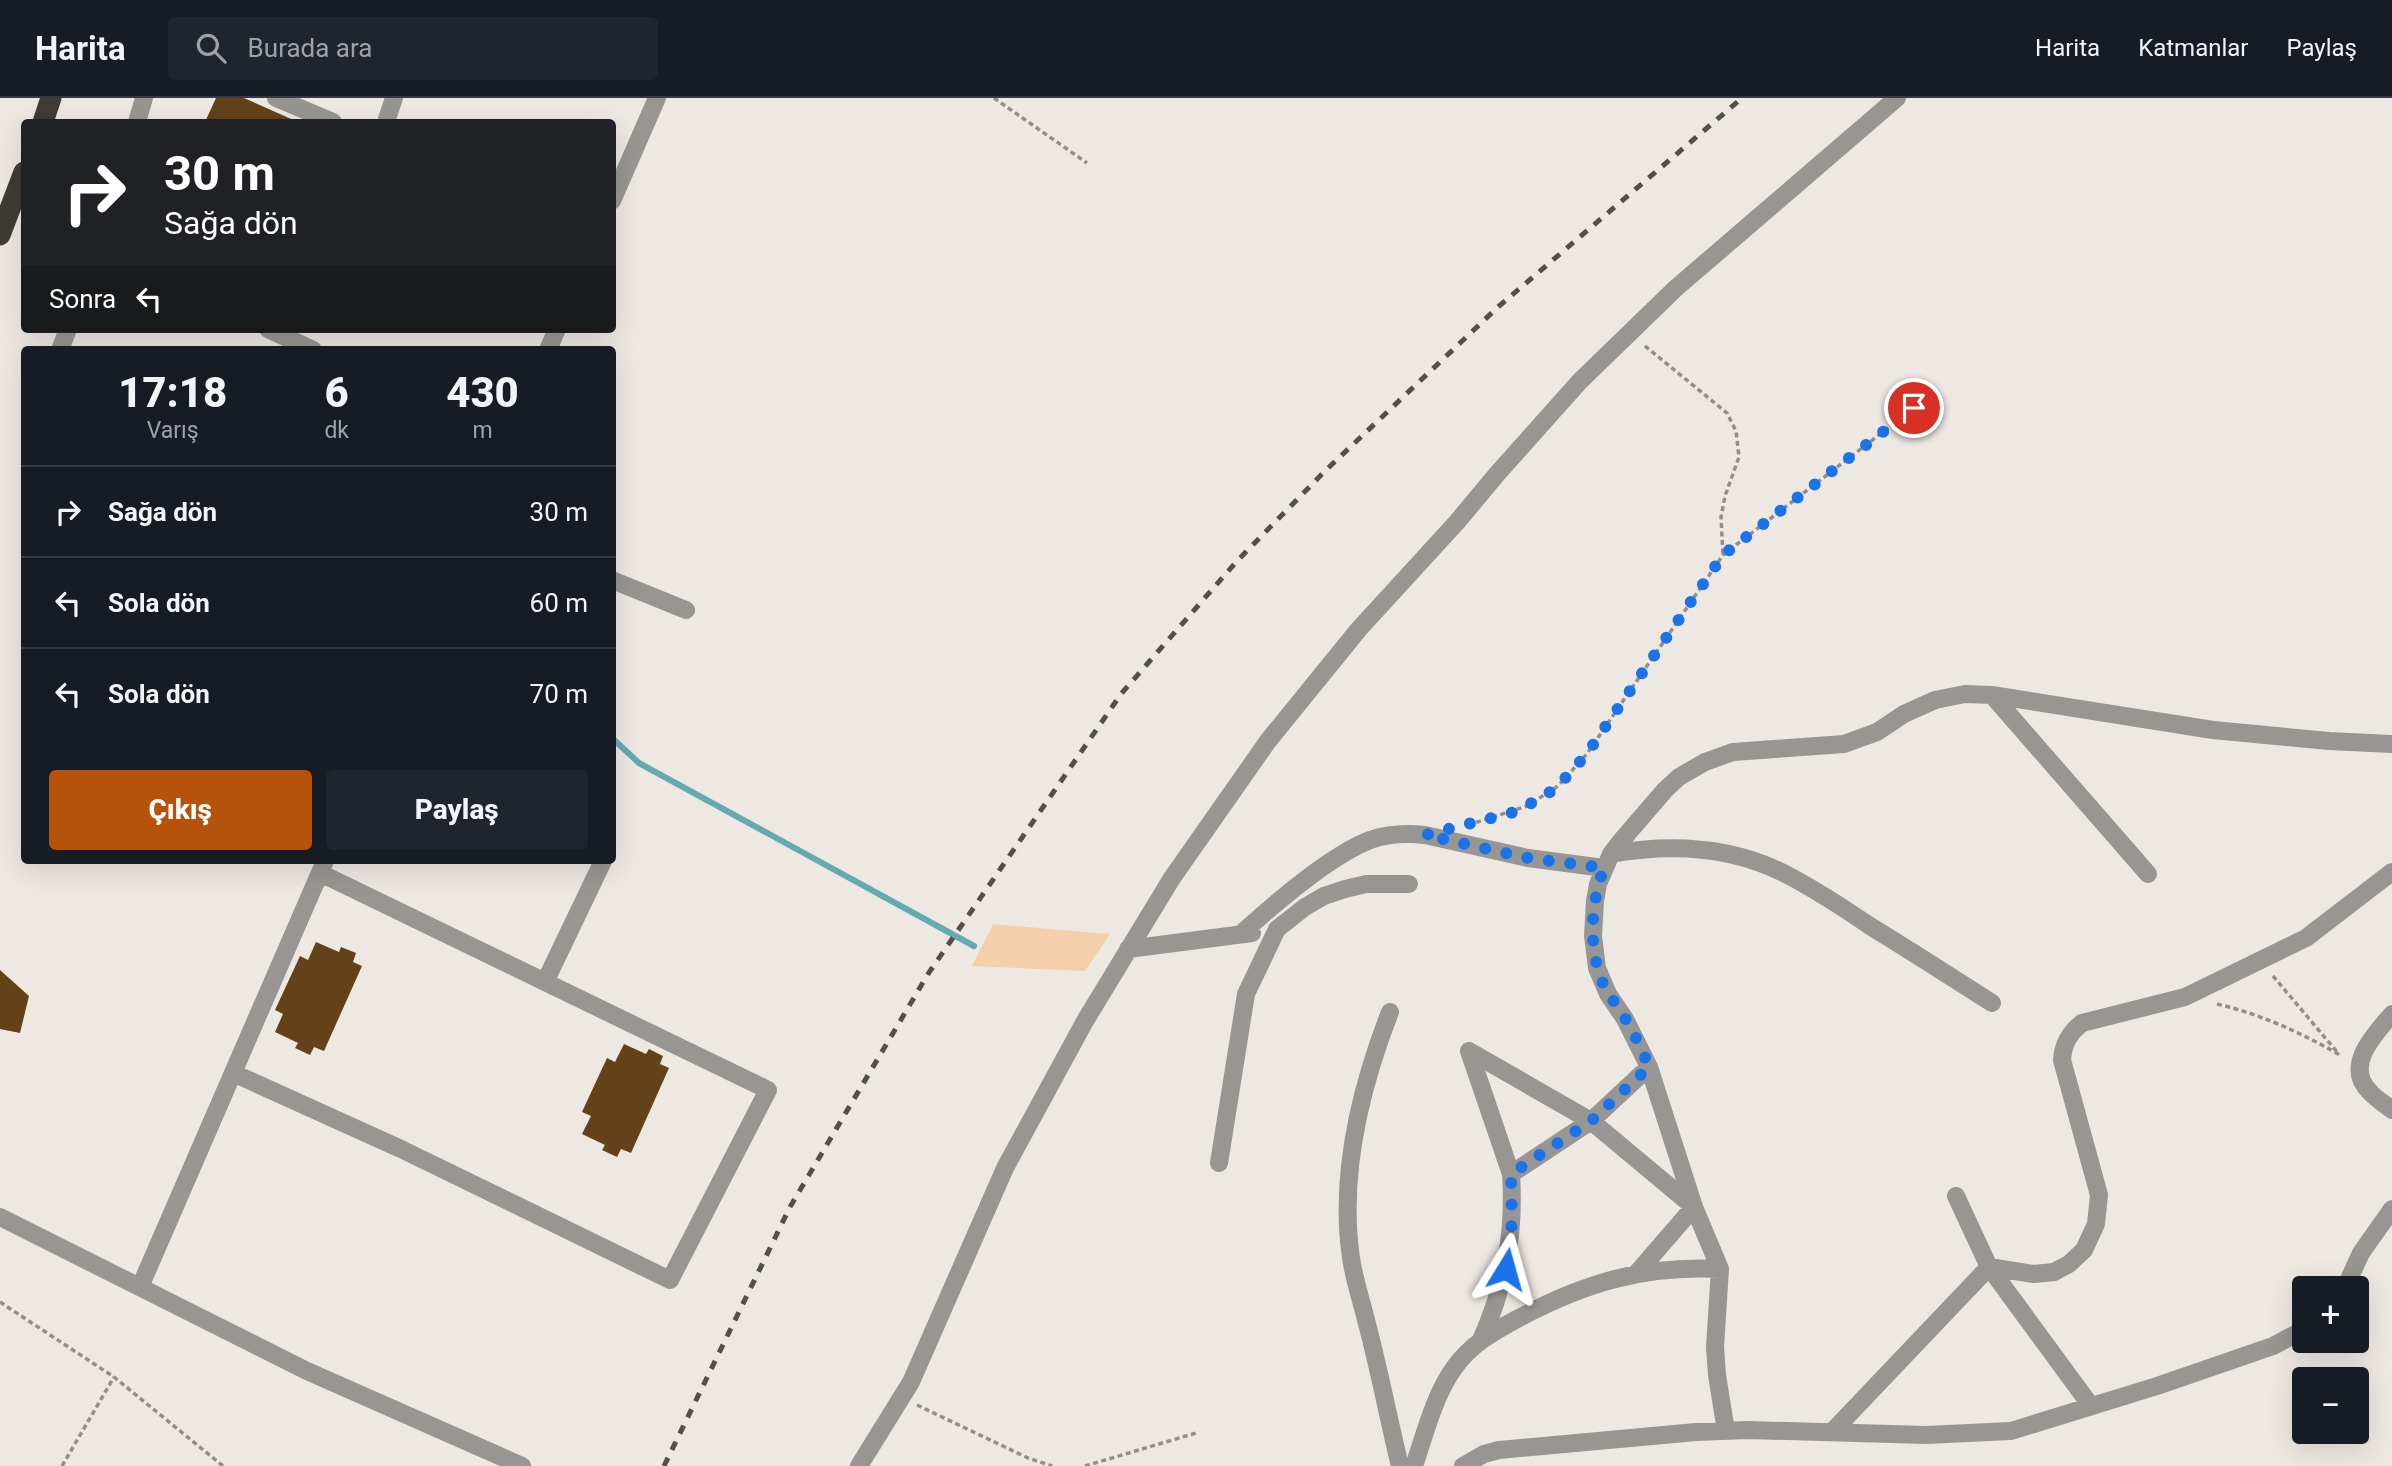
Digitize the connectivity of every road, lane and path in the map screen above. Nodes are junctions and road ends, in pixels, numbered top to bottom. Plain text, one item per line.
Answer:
1 (51, 98) edge
2 (144, 98) edge
3 (275, 98) edge
4 (394, 98) edge
5 (657, 98) edge
6 (994, 98) edge
7 (1897, 98) edge
8 (45, 119) edge
9 (137, 119) edge
10 (326, 119) edge
11 (387, 119) edge
12 (1087, 163) dead end
13 (21, 180) edge
14 (616, 192) edge
15 (0, 235) edge
16 (277, 333) edge
17 (304, 346) edge
18 (1645, 346) dead end
19 (1914, 408) dead end
20 (1723, 555) junction
21 (616, 582) edge
22 (686, 610) dead end
23 (1992, 695) junction
24 (2392, 744) edge
25 (1460, 827) dead end
26 (1608, 861) junction
27 (602, 864) edge
28 (322, 867) edge
29 (2392, 872) edge
30 (2148, 874) dead end
31 (1409, 884) dead end
32 (1277, 929) junction
33 (1241, 934) junction
34 (1128, 949) junction
35 (2259, 961) junction
36 (545, 982) junction
37 (2185, 997) junction
38 (1992, 1003) dead end
39 (1390, 1012) dead end
40 (2392, 1014) edge
41 (1649, 1067) junction
42 (233, 1073) junction
43 (2392, 1110) edge
44 (1591, 1121) junction
45 (1219, 1163) dead end
46 (1511, 1174) junction
47 (1956, 1196) dead end
48 (1694, 1207) junction
49 (2392, 1209) edge
50 (0, 1217) edge
51 (1989, 1267) junction
52 (1720, 1269) junction
53 (1637, 1273) junction
54 (2350, 1276) edge
55 (139, 1287) junction
56 (0, 1302) edge
57 (2292, 1336) edge
58 (1481, 1341) junction
59 (114, 1377) junction
60 (902, 1397) junction
61 (2091, 1406) junction
62 (1726, 1431) junction
63 (1832, 1432) junction
64 (1196, 1433) dead end
65 (62, 1466) edge
66 (223, 1466) edge
67 (522, 1466) edge
68 (859, 1466) edge
69 (1052, 1466) edge
70 (1085, 1466) edge
71 (1400, 1466) edge
72 (1414, 1466) edge
73 (1463, 1466) edge

1 - 8 highway
2 - 9 street
3 - 10 street
4 - 11 street
5 - 14 street
6 - 12 path
7 - 34 street
13 - 15 highway
16 - 17 street
18 - 20 path
19 - 20 path
20 - 25 path
21 - 22 street
23 - 24 street
23 - 26 street
23 - 30 street
26 - 33 street
26 - 38 street
26 - 41 street
27 - 36 street
28 - 36 street
28 - 42 street
29 - 35 street
31 - 32 street
32 - 33 street
32 - 45 street
33 - 34 street
34 - 60 street
35 - 37 street
35 - 37 path
36 - 42 street
37 - 51 street
39 - 71 street
40 - 43 street
41 - 44 street
41 - 48 street
42 - 55 street
44 - 46 street
44 - 46 street
44 - 48 street
46 - 58 street
47 - 51 street
48 - 52 street
48 - 53 street
49 - 54 street
50 - 55 street
51 - 61 street
51 - 63 street
52 - 53 street
52 - 62 street
53 - 58 street
55 - 67 street
56 - 59 path
57 - 61 street
58 - 72 street
59 - 65 path
59 - 66 path
60 - 68 street
60 - 69 path
61 - 63 street
62 - 63 street
62 - 73 street
64 - 70 path

